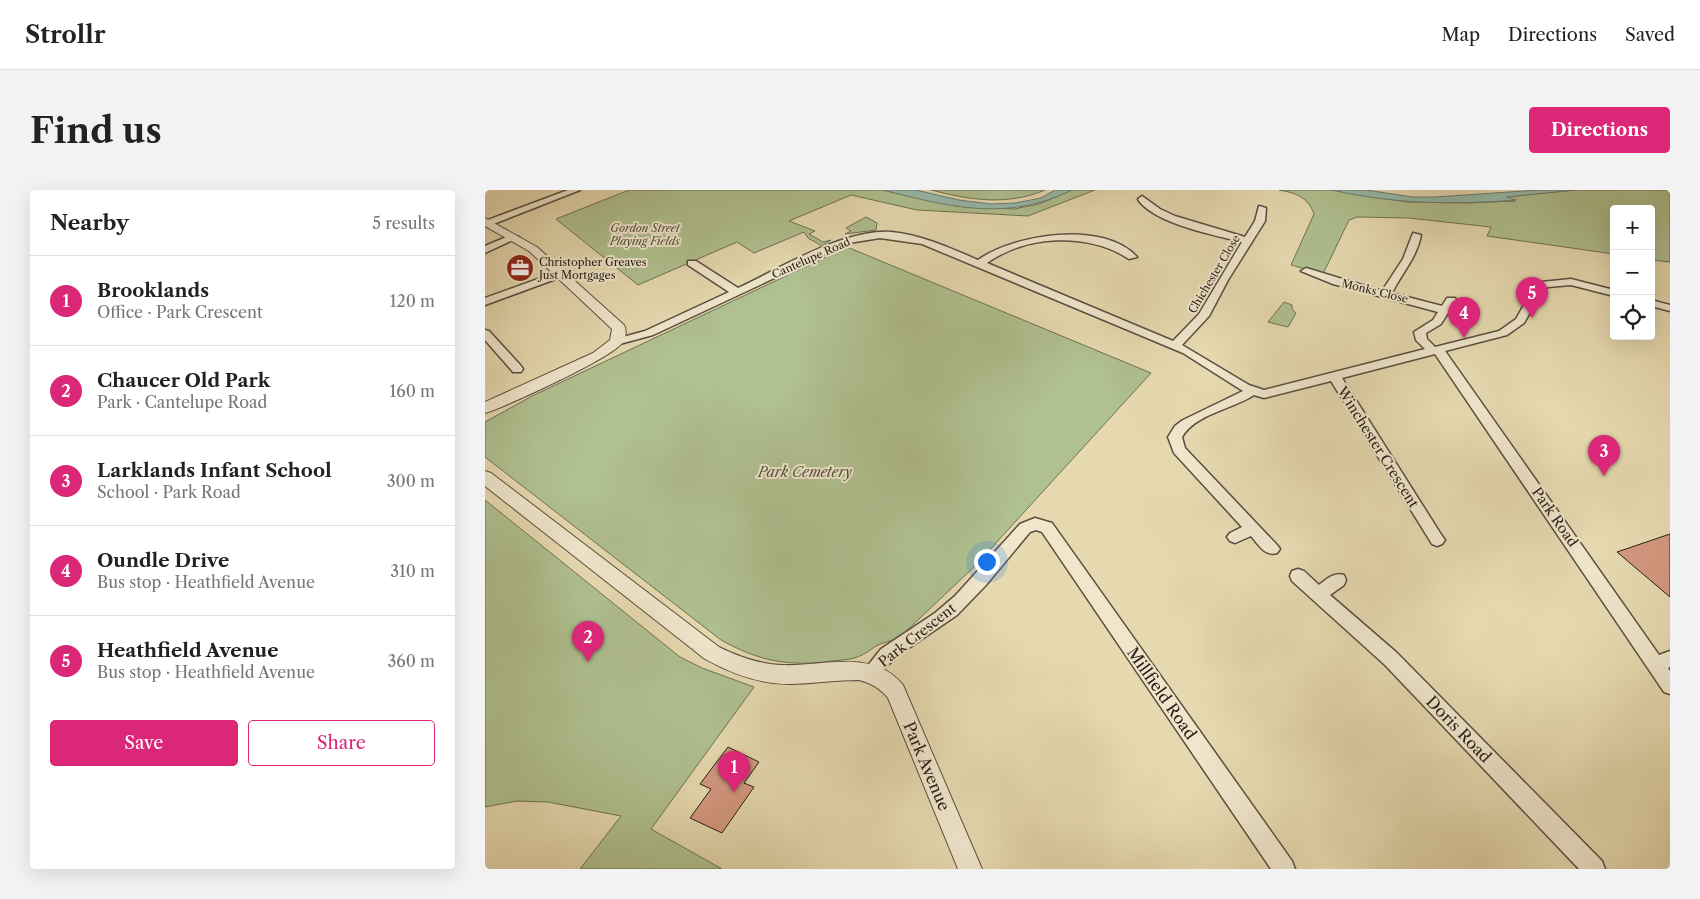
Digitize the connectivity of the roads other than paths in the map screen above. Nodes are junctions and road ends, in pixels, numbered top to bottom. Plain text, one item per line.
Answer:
1 (576, 190) edge
2 (1142, 199) dead end
3 (1262, 208) dead end
4 (487, 222) edge
5 (514, 237) junction
6 (1248, 241) junction
7 (1401, 242) dead end
8 (485, 250) edge
9 (1132, 257) dead end
10 (693, 263) dead end
11 (979, 264) junction
12 (1306, 271) dead end
13 (561, 274) junction
14 (1326, 279) junction
15 (1318, 287) dead end
16 (737, 292) junction
17 (1610, 292) edge
18 (1386, 294) junction
19 (485, 302) edge
20 (1655, 304) edge
21 (1670, 308) edge
22 (485, 333) edge
23 (616, 342) junction
24 (1175, 346) junction
25 (1436, 350) junction
26 (521, 354) dead end
27 (1335, 377) junction
28 (1252, 391) junction
29 (485, 408) edge
30 (485, 477) edge
31 (1035, 524) joint
32 (1252, 528) junction
33 (1235, 537) dead end
34 (1437, 540) dead end
35 (1272, 549) dead end
36 (1299, 576) dead end
37 (1338, 580) dead end
38 (1319, 594) junction
39 (1663, 662) edge
40 (871, 674) junction
41 (1670, 686) edge
42 (970, 869) edge
43 (1283, 869) edge
44 (1594, 869) edge

1 - 4 street
2 - 6 street
3 - 6 street, Chichester Close
4 - 5 street
5 - 8 street
5 - 13 street
6 - 24 street, Chichester Close
7 - 18 street
9 - 11 street
10 - 16 street
11 - 16 street, Cantelupe Road
11 - 24 street, Cantelupe Road
12 - 14 street, Monks Close
13 - 19 street
13 - 23 street
14 - 15 street
14 - 18 street, Monks Close
16 - 23 street, Cantelupe Road
17 - 25 street
18 - 25 street, Monks Close
20 - 21 street
22 - 26 street
23 - 29 street, Cantelupe Road
24 - 28 street, Cantelupe Road
25 - 27 street
25 - 39 street, Park Road
27 - 28 street
27 - 34 street, Winchester Crescent
28 - 32 street
30 - 40 street, Park Crescent
31 - 40 street, Park Crescent
31 - 43 street, Millfield Road
32 - 33 street
32 - 35 street
36 - 38 street, Doris Road
37 - 38 street
38 - 44 street, Doris Road
39 - 41 street, Park Road
40 - 42 street, Park Avenue

